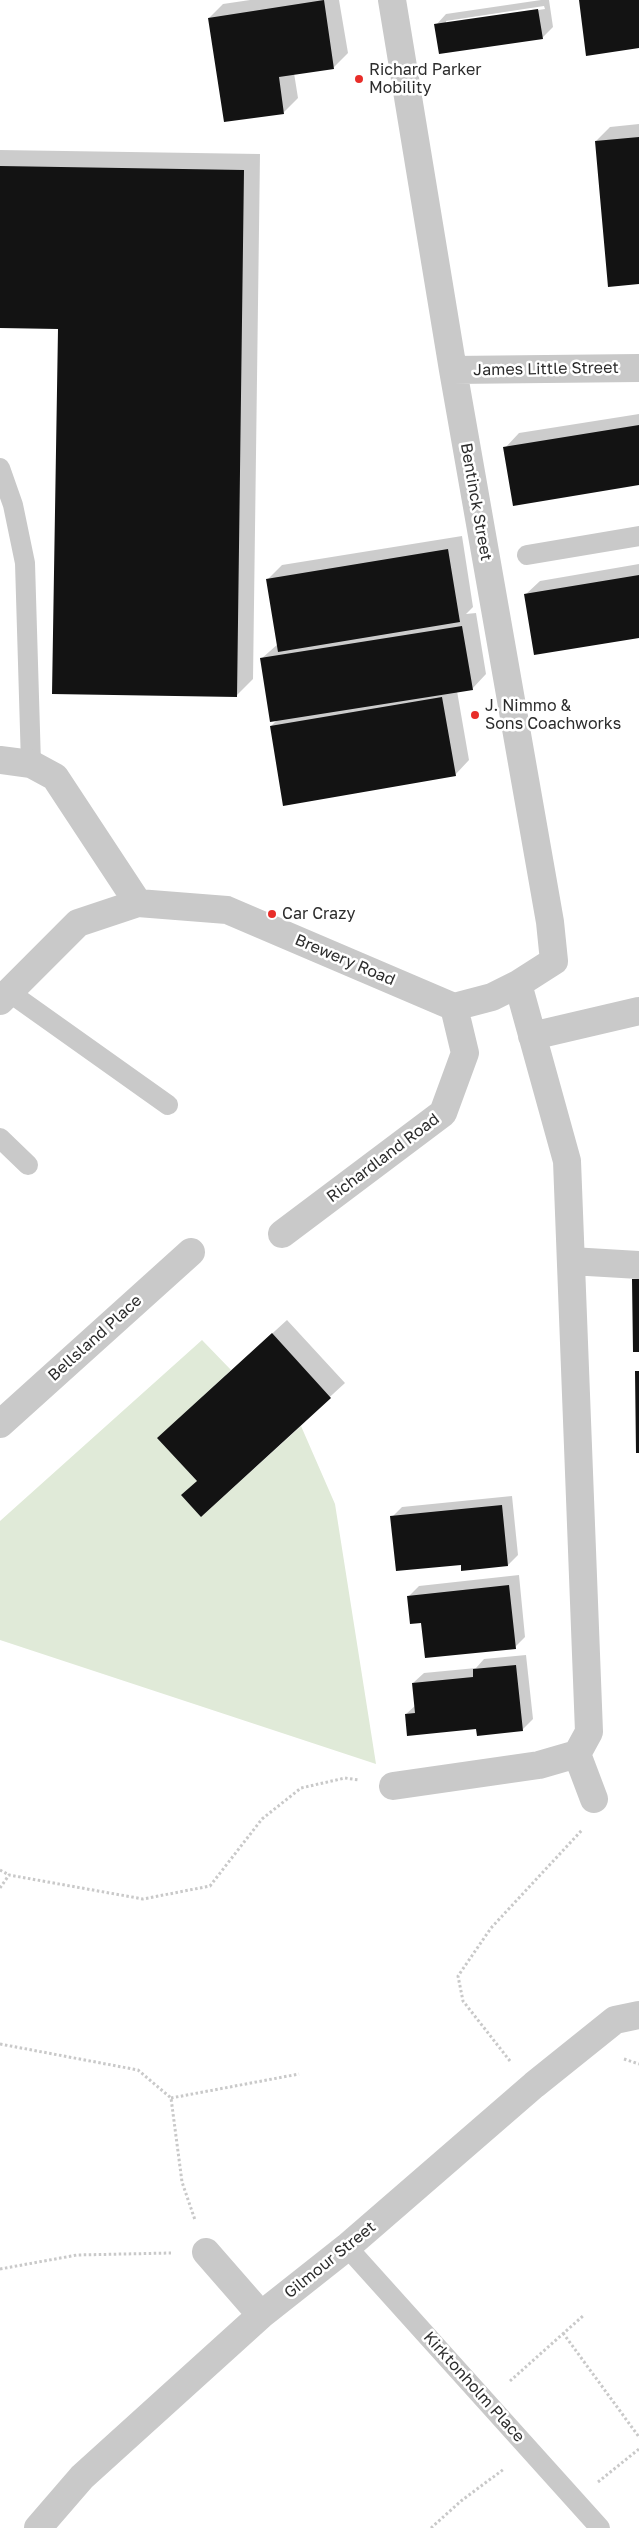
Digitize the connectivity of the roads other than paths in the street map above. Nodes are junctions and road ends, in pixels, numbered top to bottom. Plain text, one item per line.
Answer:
1 (392, 0) edge
2 (639, 368) edge
3 (453, 370) junction
4 (0, 468) edge
5 (639, 536) edge
6 (527, 555) dead end
7 (0, 760) edge
8 (31, 764) junction
9 (138, 903) junction
10 (518, 984) junction
11 (5, 997) edge
12 (454, 1007) junction
13 (639, 1011) edge
14 (532, 1036) junction
15 (168, 1105) dead end
16 (0, 1138) edge
17 (28, 1165) dead end
18 (282, 1234) dead end
19 (191, 1252) dead end
20 (571, 1261) junction
21 (639, 1266) edge
22 (0, 1424) edge
23 (577, 1754) junction
24 (394, 1786) road end
25 (594, 1799) road end
26 (639, 2015) edge
27 (347, 2247) junction
28 (206, 2252) road end
29 (261, 2315) junction
30 (38, 2528) edge
31 (600, 2528) edge

1 - 3 street, Bentinck Street
2 - 3 street, James Little Street
3 - 10 street, Bentinck Street
4 - 8 lane
5 - 6 lane
7 - 8 street
8 - 9 street
9 - 11 street
9 - 12 street, Brewery Road
10 - 12 street
10 - 14 street
11 - 15 lane
12 - 18 street, Richardland Road
13 - 14 street
14 - 20 street
16 - 17 lane
19 - 22 street, Bellsland Place
20 - 21 street
20 - 23 street
23 - 24 street
23 - 25 street
26 - 27 street, Gilmour Street
27 - 29 street, Gilmour Street
27 - 31 lane, Kirktonholm Place
28 - 29 street
29 - 30 street, Gilmour Street

